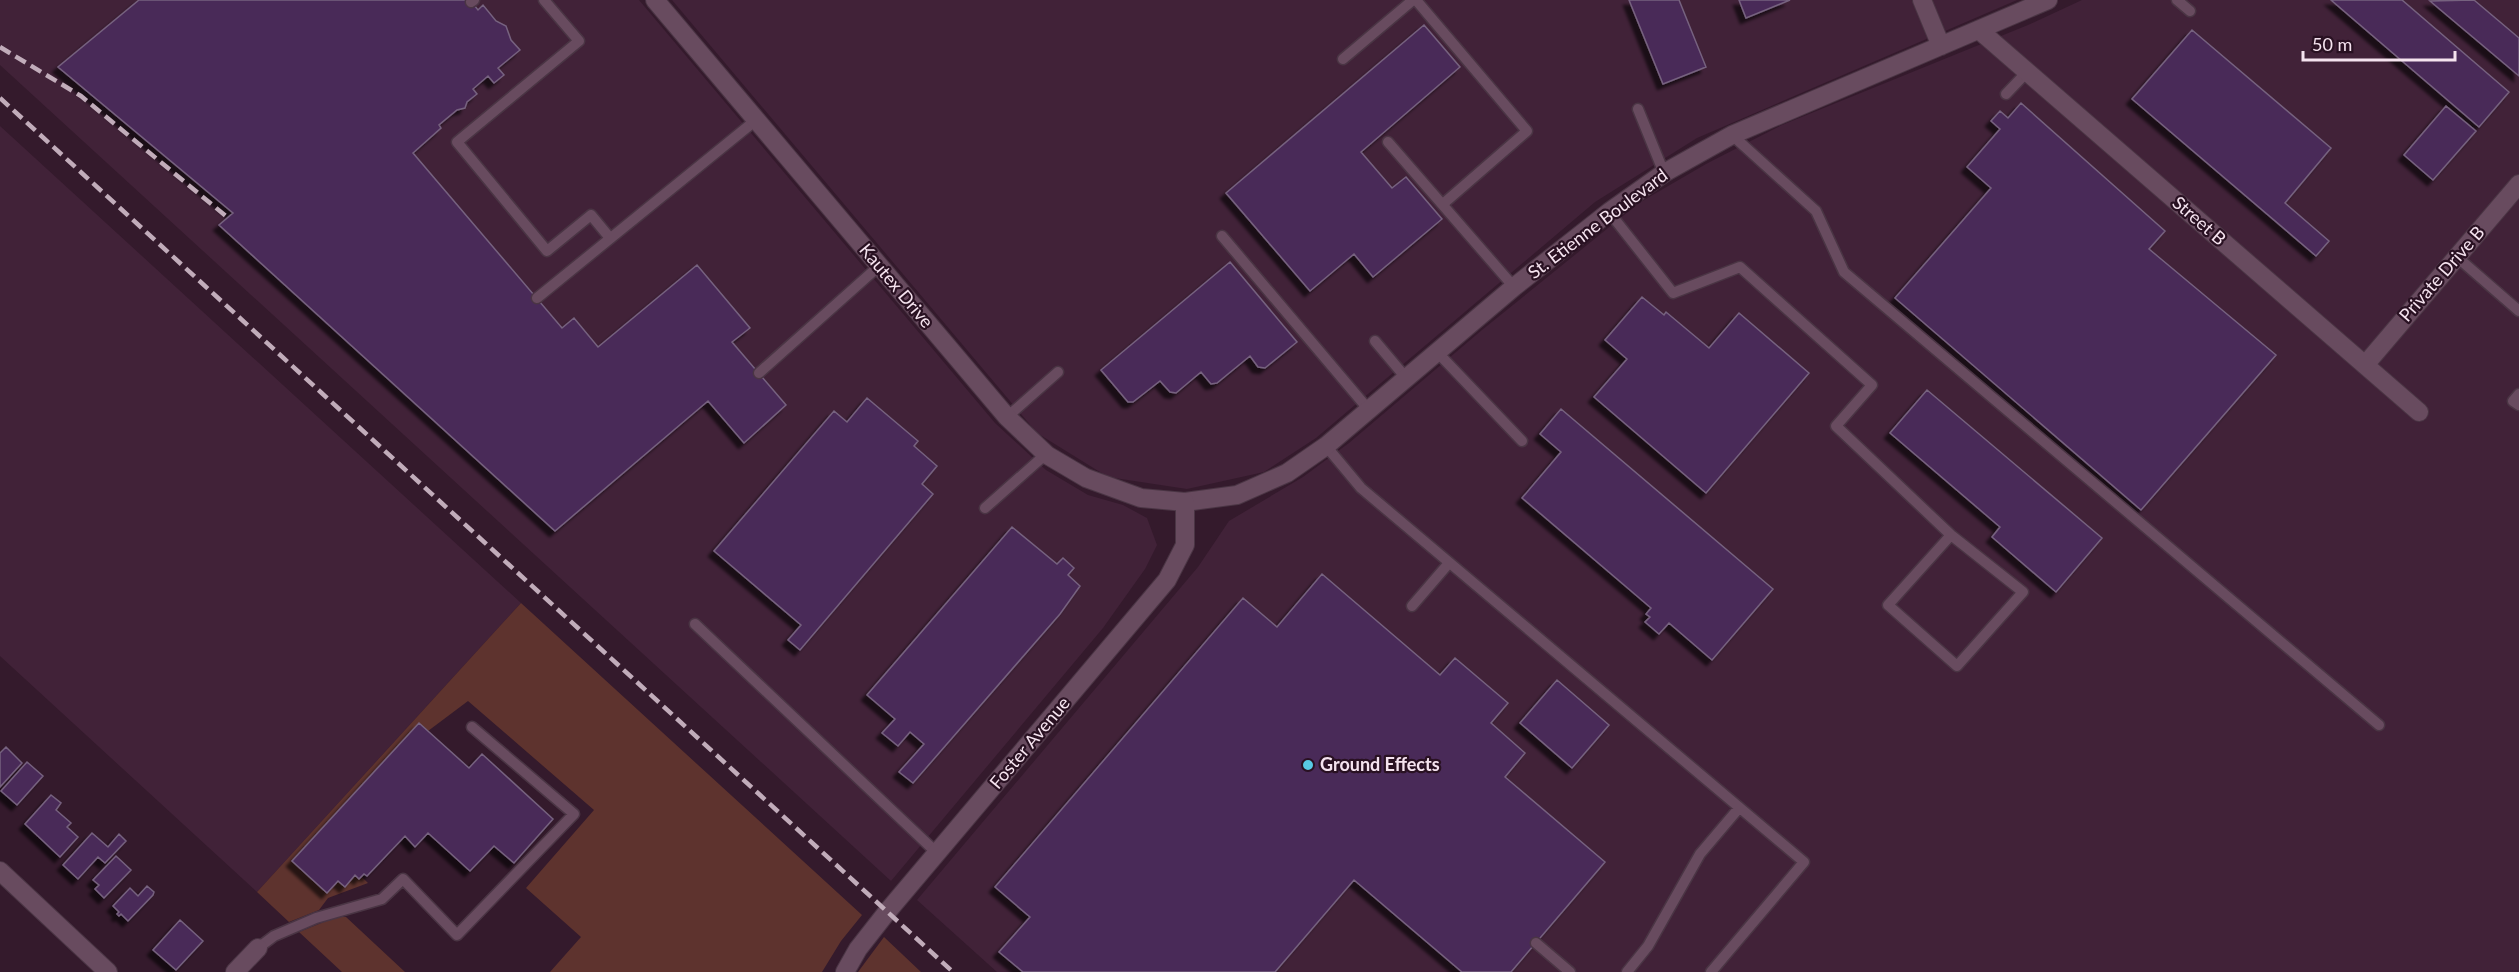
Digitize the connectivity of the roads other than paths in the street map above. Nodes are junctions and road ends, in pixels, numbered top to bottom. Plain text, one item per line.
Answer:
1 (544, 0) edge
2 (1415, 0) edge
3 (1922, 0) edge
4 (2048, 0) edge
5 (2177, 0) edge
6 (658, 1) edge
7 (2190, 10) dead end
8 (1979, 30) junction
9 (1941, 46) junction
10 (1343, 60) dead end
11 (2027, 72) junction
12 (2006, 94) dead end
13 (1638, 109) dead end
14 (756, 120) junction
15 (1732, 135) junction
16 (1388, 142) dead end
17 (1665, 173) junction
18 (2519, 184) edge
19 (1443, 204) junction
20 (1609, 212) junction
21 (1222, 236) dead end
22 (610, 238) junction
23 (2457, 257) junction
24 (879, 266) junction
25 (1514, 287) junction
26 (537, 298) dead end
27 (2519, 311) edge
28 (1375, 341) dead end
29 (1438, 353) junction
30 (2365, 365) junction
31 (1058, 372) dead end
32 (759, 373) dead end
33 (1407, 379) junction
34 (2519, 394) edge
35 (2519, 405) edge
36 (1369, 410) junction
37 (2419, 412) dead end
38 (1007, 417) junction
39 (1522, 441) dead end
40 (1326, 446) junction
41 (1046, 454) junction
42 (1185, 502) junction
43 (985, 508) dead end
44 (1951, 536) junction
45 (1449, 563) junction
46 (1412, 606) dead end
47 (694, 624) dead end
48 (2379, 725) dead end
49 (472, 727) dead end
50 (1739, 808) junction
51 (937, 853) junction
52 (0, 871) edge
53 (1536, 942) dead end
54 (258, 948) joint
55 (108, 972) edge
56 (235, 972) edge
57 (844, 972) edge
58 (1570, 972) edge
59 (1627, 972) edge
60 (1712, 972) edge

1 - 22 lane
2 - 10 lane
2 - 19 lane
3 - 9 street
4 - 8 street, St. Etienne Boulevard
5 - 7 lane
6 - 14 street, Kautex Drive
8 - 9 street, St. Etienne Boulevard
8 - 11 street, Street B
9 - 15 street, St. Etienne Boulevard
11 - 12 lane
11 - 30 street, Street B
13 - 17 lane
14 - 22 lane
14 - 24 street, Kautex Drive
15 - 17 street, St. Etienne Boulevard
15 - 48 lane
16 - 19 lane
17 - 20 street, St. Etienne Boulevard
18 - 23 street, Private Drive B
19 - 25 lane
20 - 25 street, St. Etienne Boulevard
20 - 44 lane
21 - 36 lane
22 - 26 lane
23 - 27 lane
23 - 30 street, Private Drive B
24 - 32 lane
24 - 38 street, Kautex Drive
25 - 29 street, St. Etienne Boulevard
28 - 33 lane
29 - 33 street, St. Etienne Boulevard
29 - 39 lane
30 - 37 street, Street B
31 - 38 lane
33 - 36 street, St. Etienne Boulevard
34 - 35 lane
36 - 40 street, St. Etienne Boulevard
38 - 41 street, Kautex Drive
40 - 42 street, St. Etienne Boulevard
40 - 45 lane
41 - 42 street, Kautex Drive
41 - 43 lane
42 - 51 street, Foster Avenue
44 - 44 lane
45 - 46 lane
45 - 50 lane
47 - 51 lane
49 - 54 lane
50 - 59 lane
50 - 60 lane
51 - 57 street, Foster Avenue
52 - 55 street
53 - 58 lane
54 - 56 street

